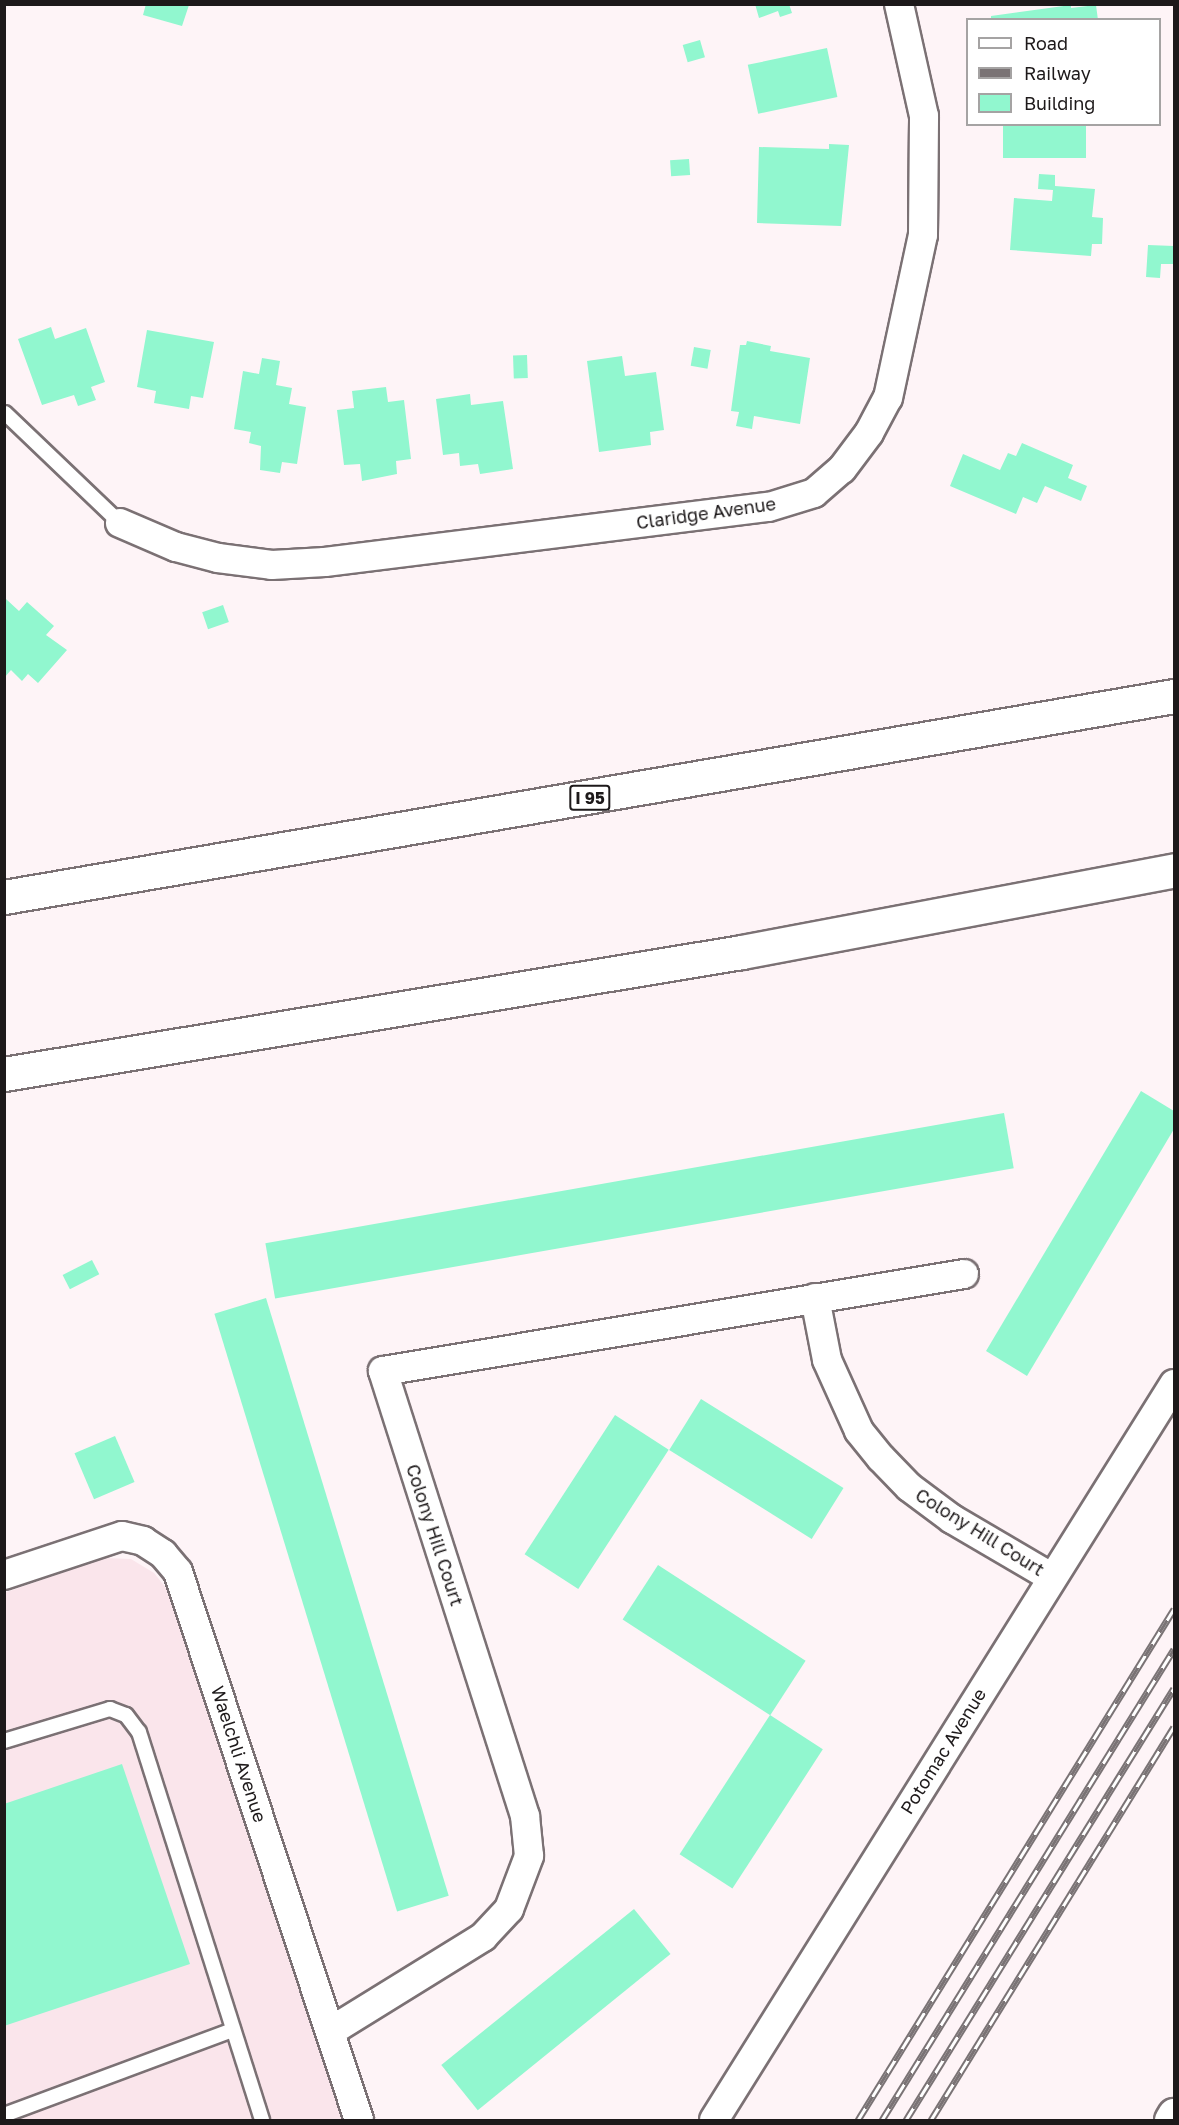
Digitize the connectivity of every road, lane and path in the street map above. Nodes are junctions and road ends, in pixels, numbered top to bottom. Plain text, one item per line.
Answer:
1 (899, 4) edge
2 (6, 413) edge
3 (120, 523) joint
4 (1174, 696) edge
5 (1174, 870) edge
6 (4, 897) edge
7 (4, 1074) edge
8 (964, 1274) dead end
9 (815, 1298) junction
10 (1174, 1384) edge
11 (4, 1575) edge
12 (1051, 1577) junction
13 (4, 1741) edge
14 (233, 2030) junction
15 (331, 2031) junction
16 (4, 2115) edge
17 (1174, 2115) edge
18 (262, 2121) edge
19 (359, 2121) edge
20 (714, 2121) edge
21 (1171, 2121) edge

1 - 3 street, Claridge Avenue
2 - 3 lane
4 - 6 main road, I 95
5 - 7 main road
8 - 9 street, Colony Hill Court
9 - 12 street, Colony Hill Court
9 - 15 street, Colony Hill Court
10 - 12 street, Potomac Avenue
11 - 15 street, Waelchli Avenue
12 - 20 street, Potomac Avenue
13 - 14 lane
14 - 16 lane
14 - 18 lane
15 - 19 street, Waelchli Avenue
17 - 21 main road

